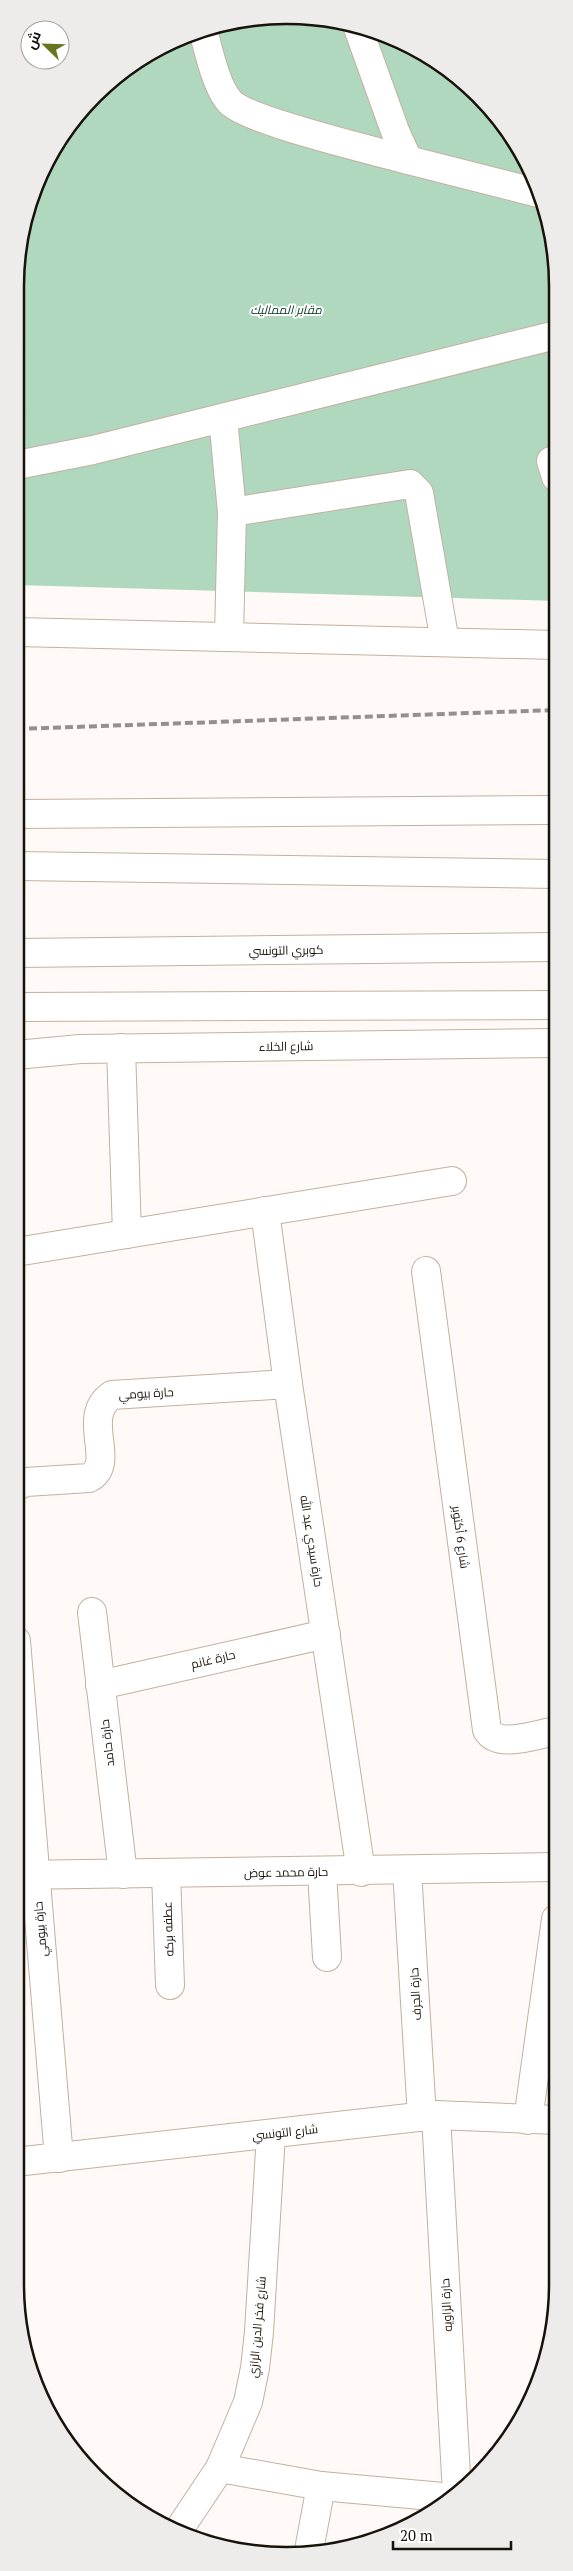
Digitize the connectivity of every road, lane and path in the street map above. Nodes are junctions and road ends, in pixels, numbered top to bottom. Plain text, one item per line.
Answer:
1 (360, 35) edge
2 (205, 37) edge
3 (408, 160) junction
4 (531, 191) edge
5 (549, 337) edge
6 (224, 418) junction
7 (24, 465) edge
8 (232, 512) junction
9 (24, 632) edge
10 (229, 635) junction
11 (445, 642) junction
12 (549, 645) edge
13 (549, 810) edge
14 (24, 814) edge
15 (24, 866) edge
16 (549, 874) edge
17 (549, 947) edge
18 (24, 953) edge
19 (549, 1005) edge
20 (24, 1007) edge
21 (549, 1043) edge
22 (121, 1048) junction
23 (24, 1054) edge
24 (452, 1181) dead end
25 (265, 1211) junction
26 (127, 1234) junction
27 (24, 1251) edge
28 (426, 1271) dead end
29 (288, 1384) junction
30 (24, 1483) edge
31 (92, 1612) dead end
32 (326, 1634) junction
33 (100, 1685) junction
34 (549, 1732) edge
35 (24, 1849) edge
36 (549, 1867) edge
37 (408, 1870) junction
38 (322, 1872) junction
39 (362, 1872) junction
40 (166, 1873) junction
41 (123, 1874) junction
42 (25, 1875) edge
43 (327, 1957) dead end
44 (549, 1969) edge
45 (170, 1985) dead end
46 (429, 2116) junction
47 (528, 2120) junction
48 (549, 2120) edge
49 (271, 2134) junction
50 (58, 2158) junction
51 (24, 2161) edge
52 (220, 2468) junction
53 (456, 2485) edge
54 (321, 2486) junction
55 (441, 2497) edge
56 (182, 2525) edge
57 (309, 2546) edge

1 - 3 main road
2 - 3 main road
3 - 4 main road
5 - 6 main road
6 - 7 main road
6 - 8 main road
8 - 10 main road
8 - 11 main road
9 - 10 main road
10 - 11 main road
11 - 12 main road
13 - 14 main road
15 - 16 main road
17 - 18 main road, كوبري التونسي
19 - 20 main road
21 - 22 main road, شارع الخلاء
22 - 23 main road, شارع الخلاء
22 - 26 main road
24 - 25 main road
25 - 26 main road
25 - 29 main road, حارة سيدي عبد الله
26 - 27 main road
28 - 34 main road, شارع 6 أكتوبر
29 - 30 main road, حارة بيومي
29 - 32 main road, حارة سيدي عبد الله
31 - 33 main road, حارة حامد
32 - 33 main road, حارة غانم
32 - 39 main road, حارة سيدي عبد الله
33 - 41 main road, حارة حامد
35 - 42 main road, حارة بيومي
36 - 37 main road, حارة محمد عوض
37 - 39 main road, حارة محمد عوض
37 - 46 main road, حارة الجرف
38 - 39 main road, حارة محمد عوض
38 - 40 main road, حارة محمد عوض
38 - 43 main road
40 - 41 main road, حارة محمد عوض
40 - 45 main road, عطفه بركه
41 - 42 main road, حارة محمد عوض
42 - 50 main road, حارة بيومي
44 - 47 main road
46 - 47 main road, شارع التونسي
46 - 49 main road, شارع التونسي
46 - 53 main road, حارة الزاويه
47 - 48 main road, شارع التونسي
49 - 50 main road, شارع التونسي
49 - 52 main road, شارع فخر الدين الرازي
50 - 51 main road, شارع التونسي
52 - 54 main road
52 - 56 main road, شارع فخر الدين الرازي
54 - 55 main road
54 - 57 main road

